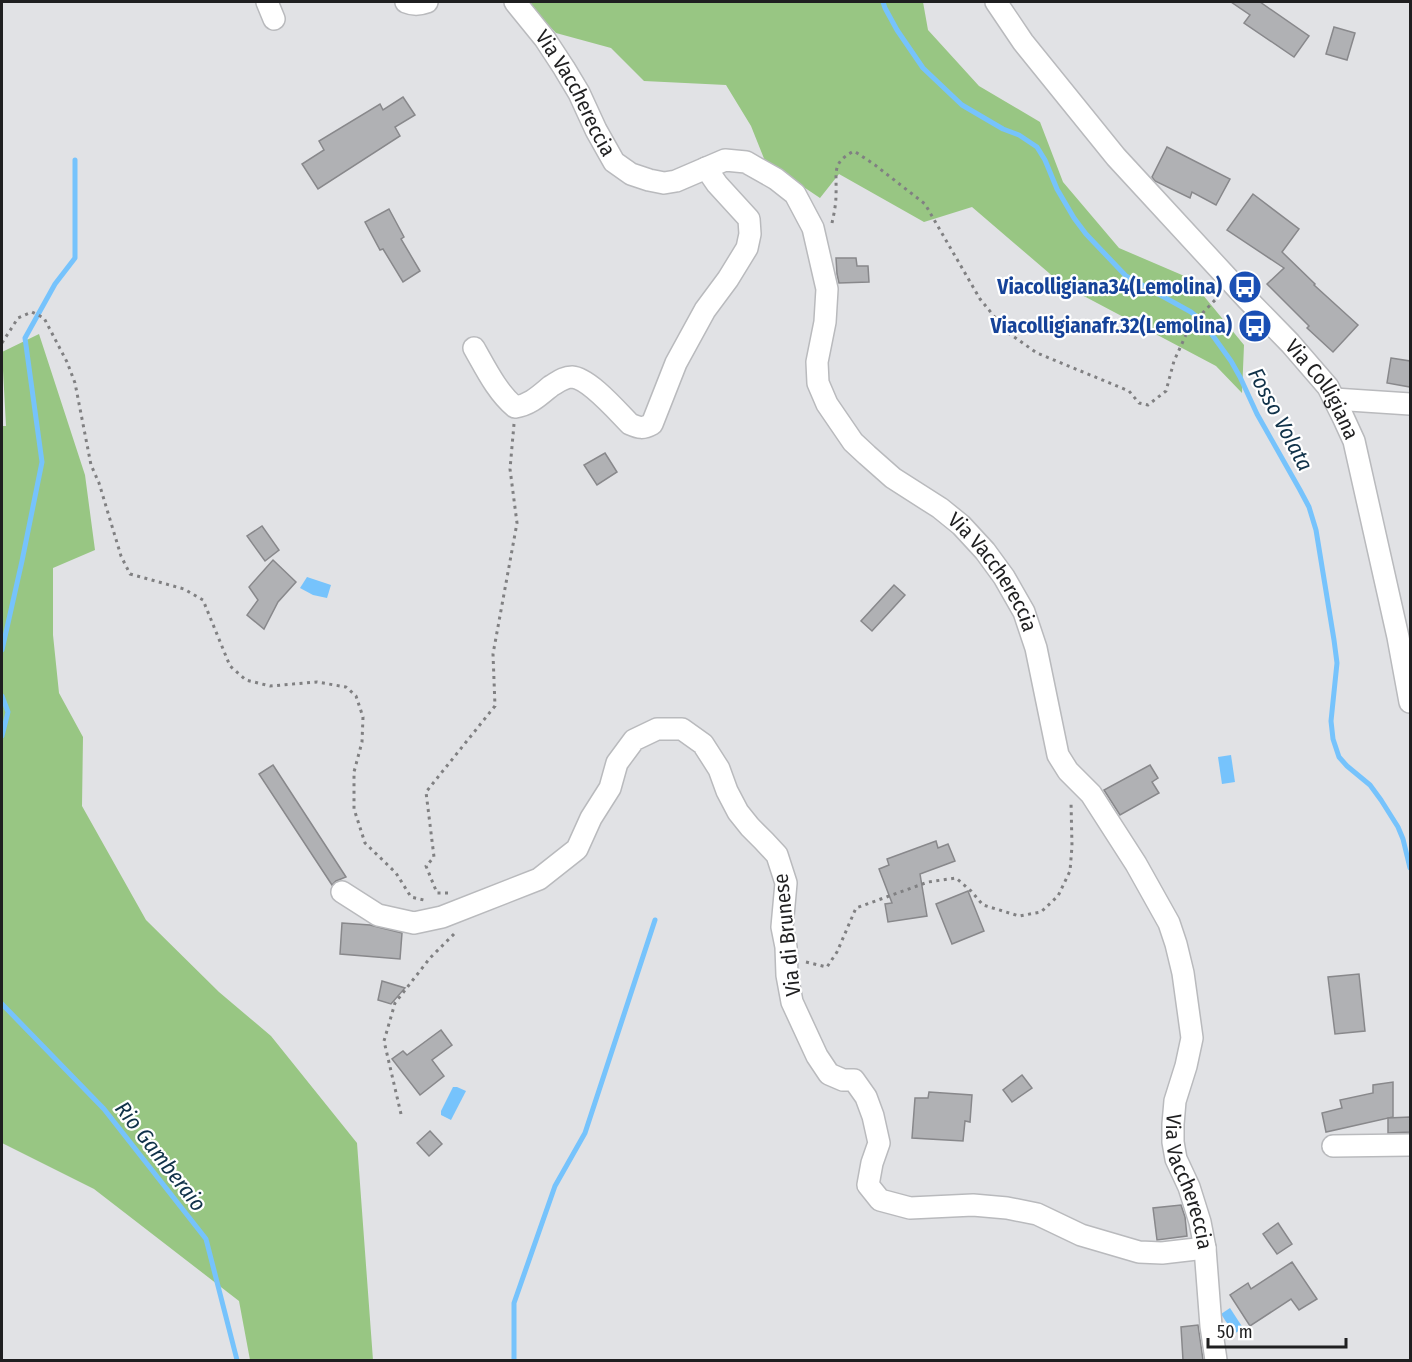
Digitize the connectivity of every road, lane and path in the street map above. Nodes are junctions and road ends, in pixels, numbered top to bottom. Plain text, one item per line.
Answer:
1 (406, 2) edge
2 (427, 2) edge
3 (514, 2) edge
4 (996, 2) edge
5 (706, 168) junction
6 (819, 255) junction
7 (1232, 283) junction
8 (2, 343) edge
9 (474, 348) dead end
10 (1334, 399) junction
11 (1410, 404) edge
12 (515, 408) junction
13 (1410, 702) edge
14 (1071, 802) dead end
15 (342, 892) dead end
16 (448, 892) dead end
17 (430, 902) dead end
18 (460, 927) dead end
19 (786, 947) junction
20 (401, 1114) dead end
21 (1410, 1145) edge
22 (1333, 1146) dead end
23 (1205, 1248) junction
24 (1216, 1360) edge

1 - 2 street
3 - 5 street, Via Vacchereccia
4 - 7 street, Via Colligiana
5 - 6 street, Via Vacchereccia
5 - 12 street
6 - 7 path
6 - 23 street, Via Vacchereccia
7 - 10 street, Via Colligiana
8 - 17 path
9 - 12 street
10 - 11 street
10 - 13 street, Via Colligiana
12 - 16 path
14 - 19 path
15 - 19 street, Via di Brunese
18 - 20 path
19 - 23 street, Via di Brunese
21 - 22 street
23 - 24 street, Via Vacchereccia

